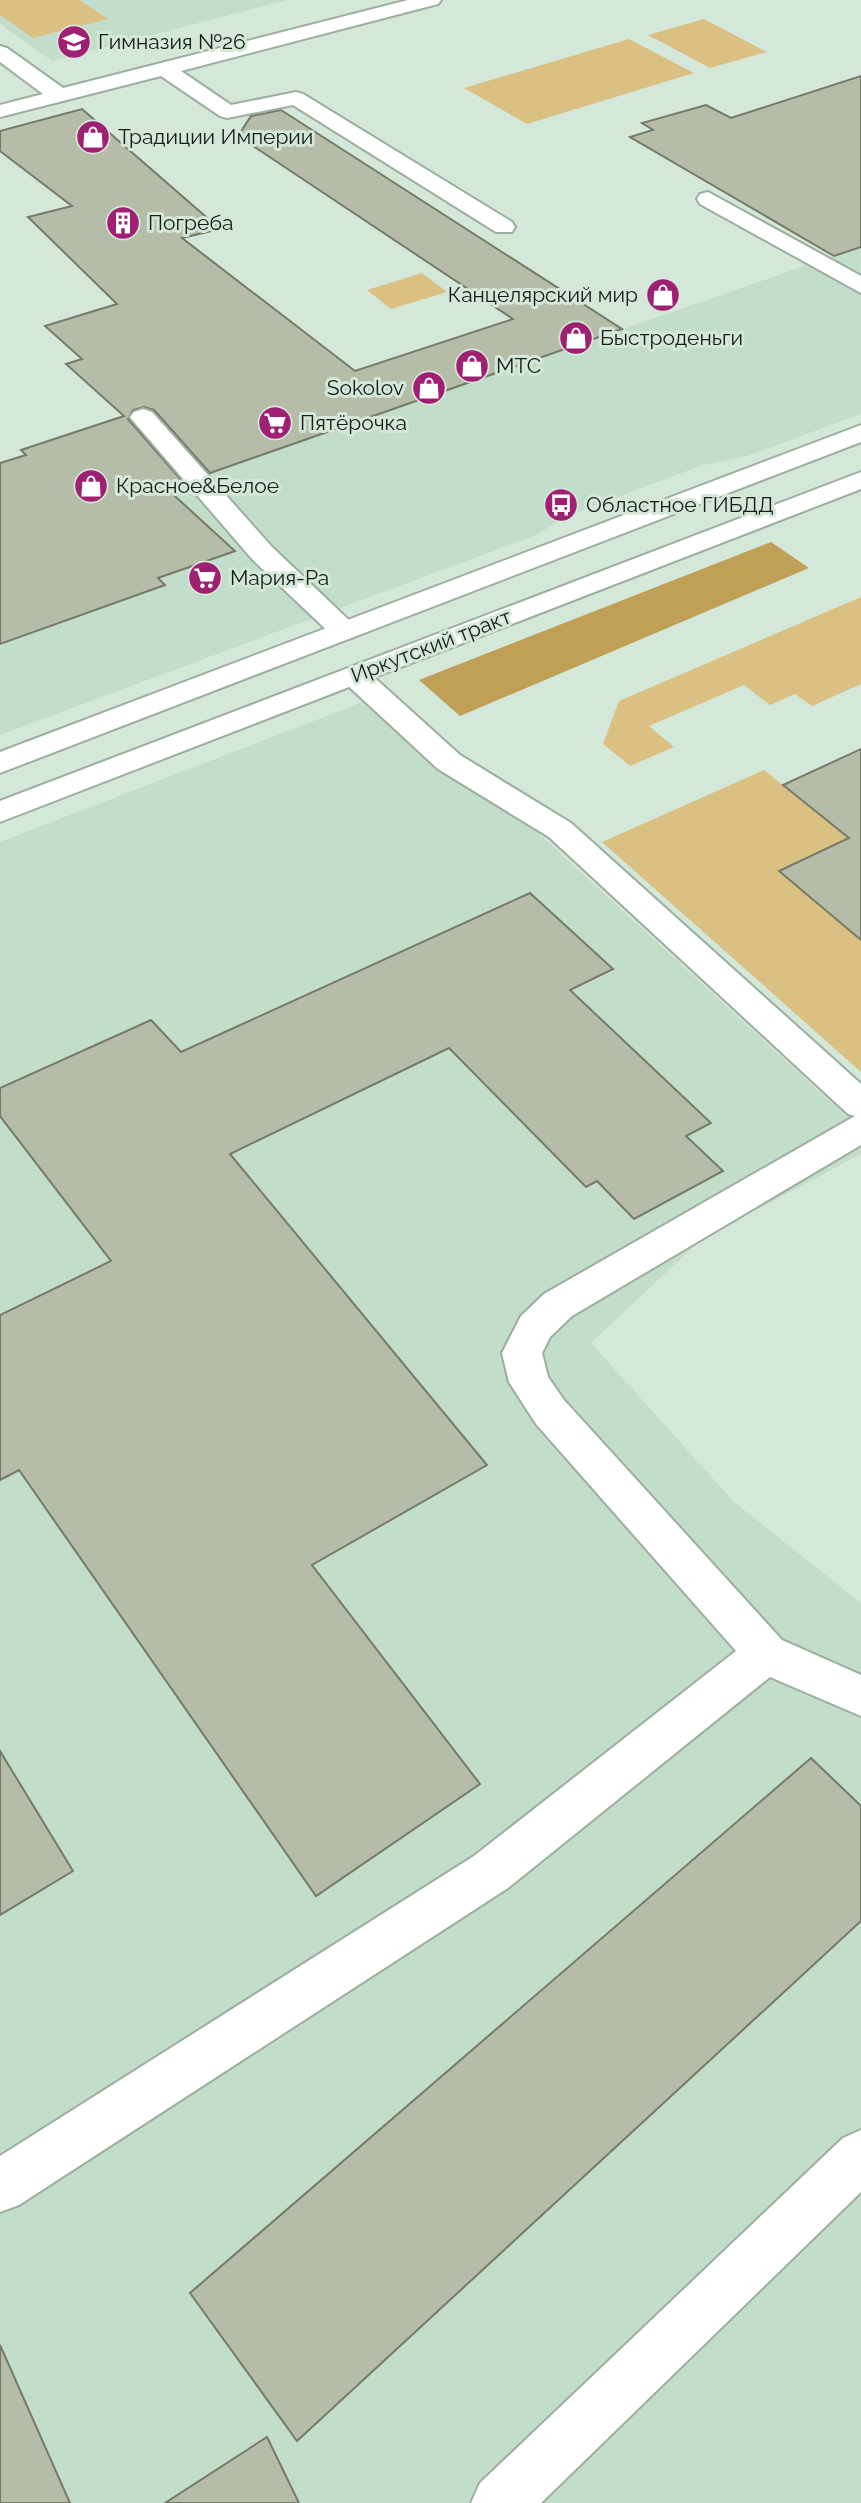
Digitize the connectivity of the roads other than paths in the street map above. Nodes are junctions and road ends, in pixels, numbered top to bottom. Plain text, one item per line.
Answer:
1 (431, 0) edge
2 (0, 52) edge
3 (165, 69) junction
4 (60, 96) junction
5 (0, 111) edge
6 (708, 199) dead end
7 (504, 227) dead end
8 (861, 286) edge
9 (144, 416) dead end
10 (861, 433) edge
11 (861, 480) edge
12 (344, 631) junction
13 (355, 676) junction
14 (0, 763) edge
15 (0, 812) edge
16 (861, 1105) edge
17 (861, 1128) edge
18 (766, 1654) junction
19 (861, 1696) edge
20 (861, 2156) edge
21 (0, 2186) edge
22 (500, 2503) edge

1 - 3 main road
2 - 4 main road
3 - 4 main road
3 - 7 main road
4 - 5 main road
6 - 8 main road
9 - 12 main road
10 - 12 main road, Иркутский тракт
11 - 13 main road, Иркутский тракт
12 - 14 main road, Иркутский тракт
13 - 15 main road, Иркутский тракт
13 - 16 main road
17 - 18 main road
18 - 19 main road
18 - 21 main road
20 - 22 main road

